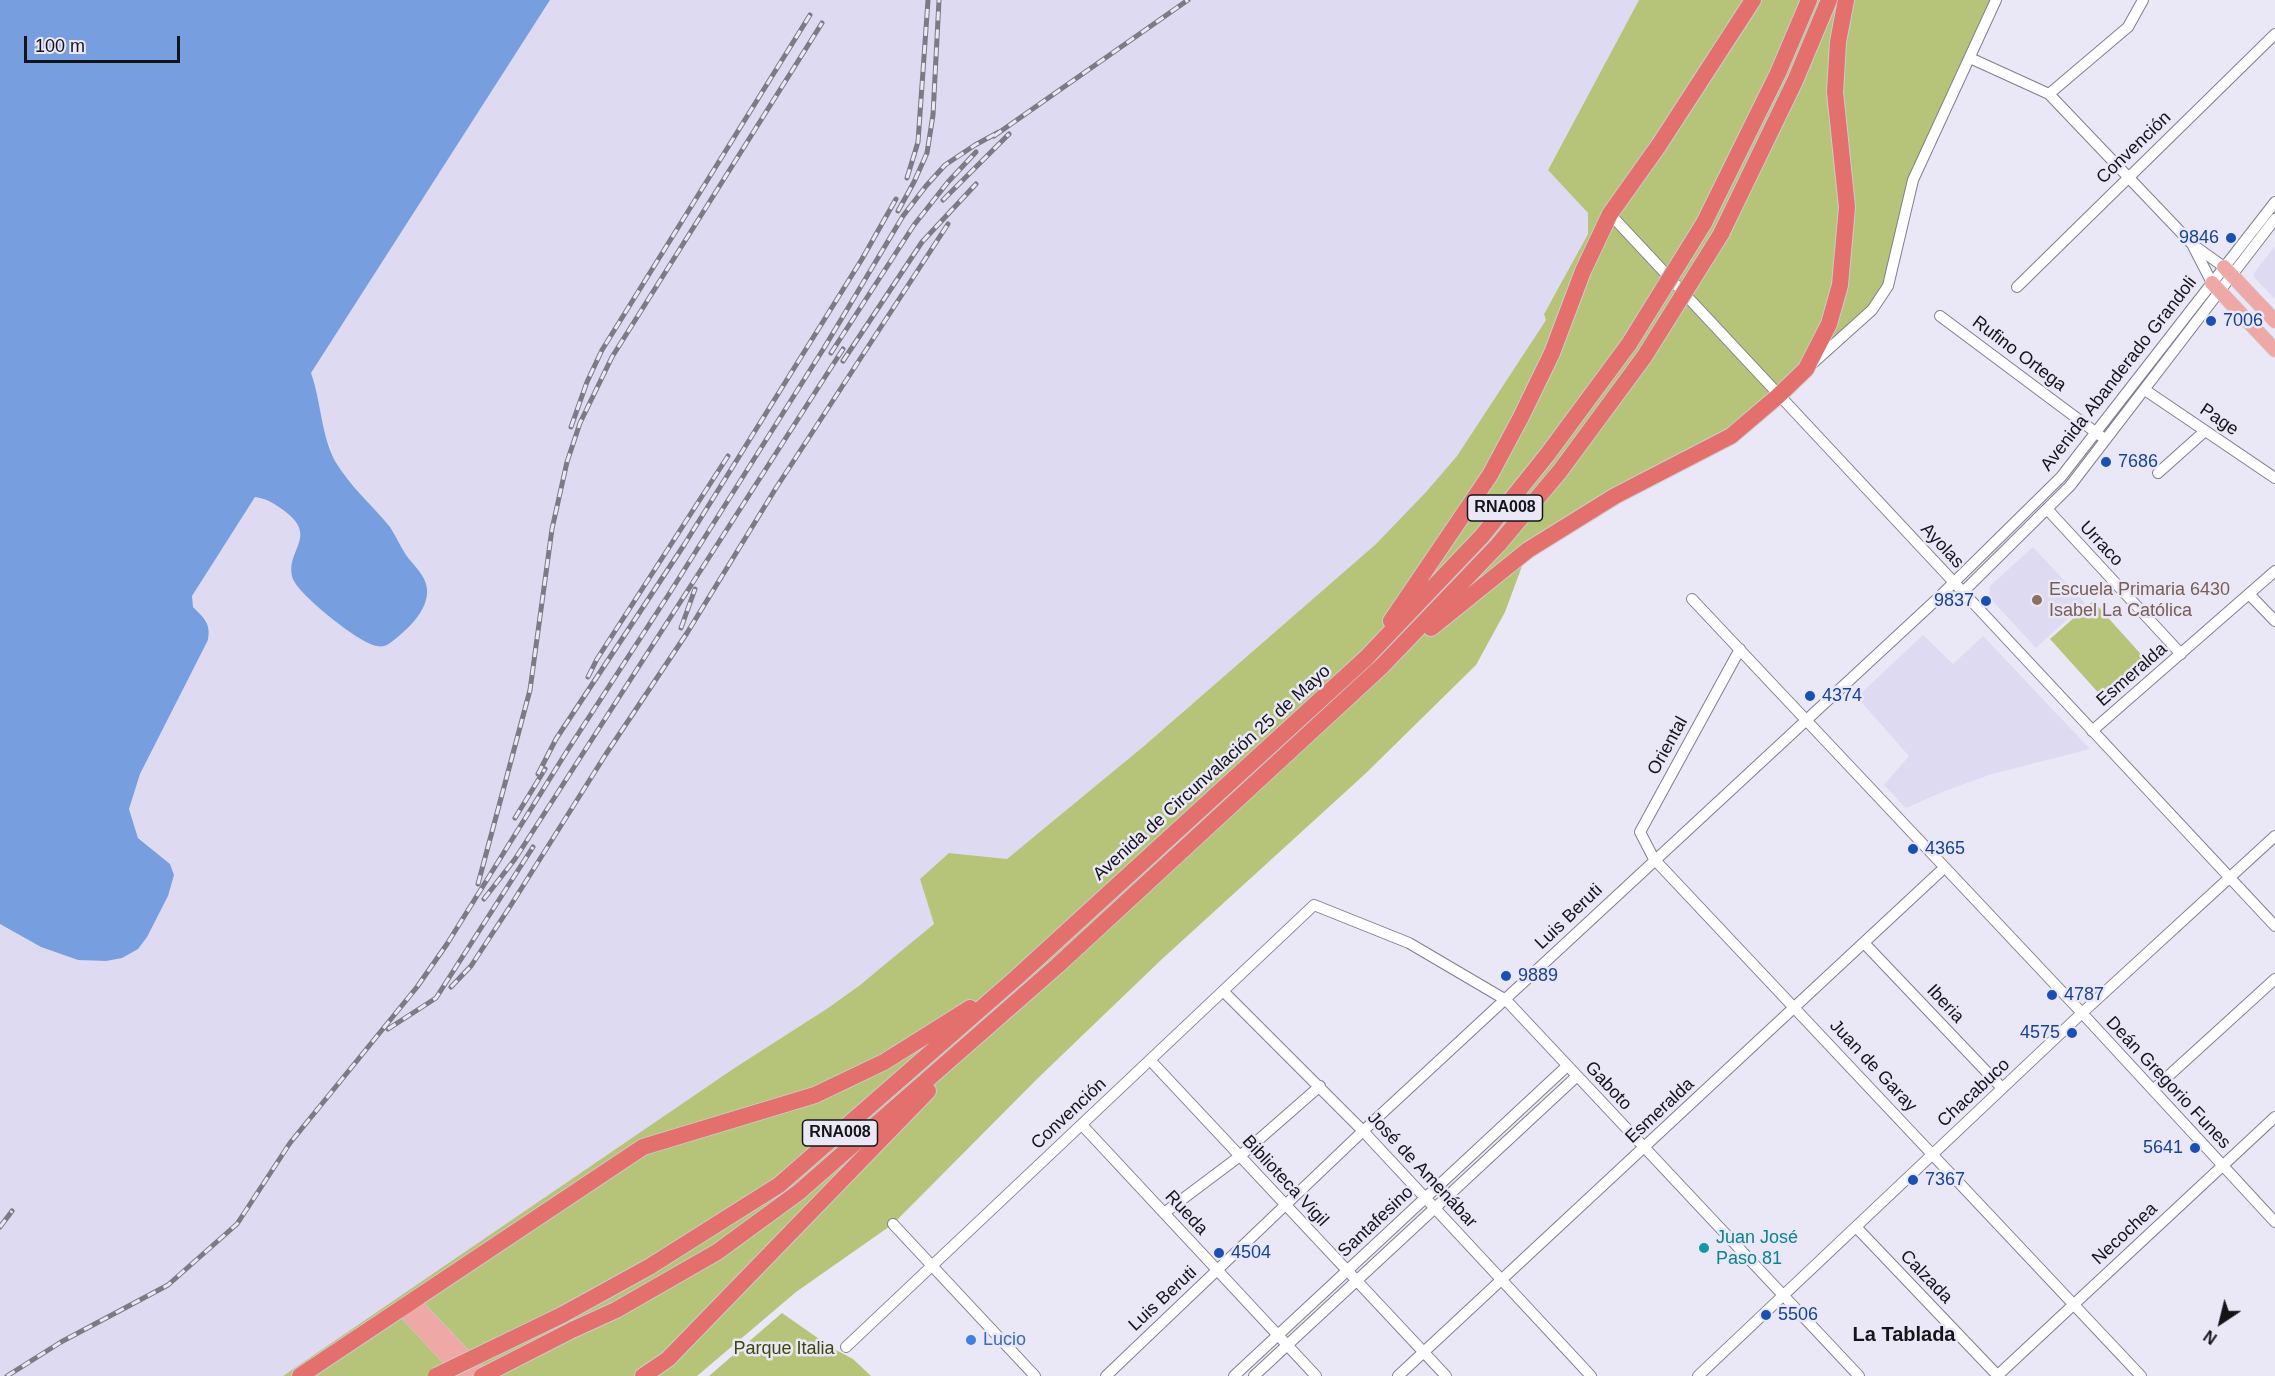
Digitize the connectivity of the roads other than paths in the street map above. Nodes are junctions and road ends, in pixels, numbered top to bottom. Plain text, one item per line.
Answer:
1 (1753, 0) edge
2 (1809, 0) edge
3 (1829, 0) edge
4 (1846, 0) edge
5 (1996, 0) edge
6 (2143, 0) edge
7 (2275, 34) edge
8 (1970, 57) junction
9 (2049, 94) junction
10 (2127, 176) junction
11 (2275, 202) edge
12 (1610, 214) junction
13 (2275, 219) edge
14 (2192, 244) junction
15 (2228, 271) junction
16 (2017, 287) dead end
17 (2216, 287) junction
18 (1940, 316) dead end
19 (2275, 321) edge
20 (2275, 350) edge
21 (1806, 369) junction
22 (2145, 390) junction
23 (1778, 396) junction
24 (2205, 430) junction
25 (2097, 433) junction
26 (2107, 440) junction
27 (2158, 473) dead end
28 (2275, 478) edge
29 (2047, 509) junction
30 (2275, 571) edge
31 (1953, 583) junction
32 (1963, 592) junction
33 (2249, 594) junction
34 (1692, 598) dead end
35 (2275, 621) edge
36 (1740, 649) junction
37 (2181, 654) junction
38 (1366, 658) junction
39 (1382, 666) junction
40 (1806, 719) junction
41 (2092, 732) junction
42 (2275, 836) edge
43 (1654, 859) junction
44 (1944, 868) junction
45 (2230, 878) junction
46 (1314, 905) joint
47 (2275, 926) edge
48 (1864, 943) junction
49 (1016, 978) junction
50 (2275, 979) edge
51 (1223, 991) junction
52 (1506, 1000) junction
53 (1795, 1008) junction
54 (1002, 1013) junction
55 (2082, 1013) junction
56 (1150, 1060) junction
57 (1566, 1067) junction
58 (1576, 1077) junction
59 (1320, 1086) junction
60 (2002, 1088) junction
61 (2153, 1090) junction
62 (2275, 1117) edge
63 (1082, 1125) junction
64 (1363, 1131) junction
65 (1644, 1149) junction
66 (1933, 1154) junction
67 (1240, 1156) junction
68 (2223, 1166) junction
69 (1426, 1198) junction
70 (1286, 1205) junction
71 (1435, 1208) junction
72 (1164, 1213) junction
73 (2275, 1222) edge
74 (893, 1224) dead end
75 (1856, 1227) junction
76 (932, 1266) junction
77 (1218, 1270) junction
78 (1347, 1271) junction
79 (1501, 1280) junction
80 (1357, 1281) junction
81 (1783, 1296) junction
82 (407, 1304) junction
83 (2075, 1304) junction
84 (1278, 1335) junction
85 (1288, 1345) junction
86 (846, 1347) dead end
87 (1424, 1352) junction
88 (300, 1376) edge
89 (436, 1376) edge
90 (465, 1376) edge
91 (482, 1376) edge
92 (643, 1376) edge
93 (1035, 1376) edge
94 (1106, 1376) edge
95 (1234, 1376) edge
96 (1254, 1376) edge
97 (1316, 1376) edge
98 (1398, 1376) edge
99 (1446, 1376) edge
100 (1590, 1376) edge
101 (1698, 1376) edge
102 (1859, 1376) edge
103 (1997, 1376) edge
104 (2141, 1376) edge

1 - 12 highway
2 - 38 highway, Avenida de Circunvalación 25 de Mayo / RNA008, bridge
3 - 39 highway, Avenida de Circunvalación 25 de Mayo / RNA008, bridge
4 - 21 highway
5 - 8 street
6 - 9 street
7 - 10 street, Convención
8 - 9 street
8 - 21 street
9 - 10 street
10 - 14 street
10 - 16 street, Convención
11 - 15 street, Avenida Abanderado Grandoli
12 - 23 street, Ayolas
12 - 38 highway
13 - 15 street, Avenida Abanderado Grandoli
14 - 15 street
14 - 17 street
15 - 17 street, Avenida Abanderado Grandoli
15 - 19 main road
17 - 20 main road
17 - 22 street, Avenida Abanderado Grandoli
17 - 25 street, Avenida Abanderado Grandoli
18 - 25 street, Rufino Ortega
21 - 23 highway
22 - 24 street, Page
22 - 26 street, Avenida Abanderado Grandoli
23 - 31 street, Ayolas
23 - 39 highway, RNA008
24 - 27 street
24 - 28 street, Page
25 - 26 street, Rufino Ortega
25 - 31 street, Avenida Abanderado Grandoli
26 - 29 street, Avenida Abanderado Grandoli
29 - 32 street, Avenida Abanderado Grandoli
29 - 37 street, Urraco
30 - 33 street, Esmeralda
31 - 32 street, Ayolas
31 - 40 street, Luis Beruti
32 - 41 street, Ayolas
33 - 35 street
33 - 37 street, Esmeralda
34 - 36 street, Deán Gregorio Funes
36 - 40 street, Deán Gregorio Funes
36 - 43 street, Oriental
37 - 41 street, Esmeralda
38 - 49 highway, Avenida de Circunvalación 25 de Mayo / RNA008
39 - 54 highway, Avenida de Circunvalación 25 de Mayo / RNA008
40 - 43 street, Luis Beruti
40 - 44 street, Deán Gregorio Funes
41 - 45 street, Ayolas
42 - 45 street, Chacabuco
43 - 52 street, Luis Beruti
43 - 53 street, Juan de Garay
44 - 48 street, Esmeralda
44 - 55 street, Deán Gregorio Funes
45 - 47 street, Ayolas
45 - 55 street, Chacabuco
46 - 51 street, Convención
46 - 52 street, Gaboto
48 - 53 street, Esmeralda
48 - 60 street, Iberia
49 - 82 highway, RNA008
49 - 89 highway, Avenida de Circunvalación 25 de Mayo / RNA008, bridge
50 - 61 street
51 - 56 street, Convención
51 - 59 street, José de Amenábar
52 - 57 street, Gaboto
52 - 64 street, Luis Beruti
53 - 65 street, Esmeralda
53 - 66 street, Juan de Garay
54 - 91 highway, Avenida de Circunvalación 25 de Mayo / RNA008, bridge
54 - 92 highway
55 - 60 street, Chacabuco
55 - 61 street, Deán Gregorio Funes
56 - 63 street, Convención
56 - 67 street, Biblioteca Vigil
57 - 58 street, Gaboto
57 - 69 street, Santafesino
58 - 65 street, Gaboto
58 - 71 street, Santafesino
59 - 64 street, José de Amenábar
59 - 67 street
60 - 66 street, Chacabuco
61 - 68 street, Deán Gregorio Funes
62 - 68 street, Necochea
63 - 72 street, Rueda
63 - 76 street, Convención
64 - 69 street, José de Amenábar
64 - 70 street, Luis Beruti
65 - 79 street, Esmeralda
65 - 81 street, Gaboto
66 - 75 street, Chacabuco
66 - 83 street, Juan de Garay
67 - 70 street, Biblioteca Vigil
67 - 72 street
68 - 73 street, Deán Gregorio Funes
68 - 83 street, Necochea
69 - 71 street, José de Amenábar
69 - 78 street, Santafesino
70 - 77 street, Luis Beruti
70 - 78 street, Biblioteca Vigil
71 - 79 street, José de Amenábar
71 - 80 street, Santafesino
72 - 77 street, Rueda
74 - 76 street
75 - 81 street, Chacabuco
75 - 103 street, Calzada
76 - 86 street, Convención
76 - 93 street
77 - 84 street, Rueda
77 - 94 street, Luis Beruti
78 - 80 street, Biblioteca Vigil
78 - 84 street, Santafesino
79 - 87 street, Esmeralda
79 - 100 street, José de Amenábar
80 - 85 street, Santafesino
80 - 87 street, Biblioteca Vigil
81 - 101 street, Chacabuco
81 - 102 street, Gaboto
82 - 88 highway
82 - 90 main road
82 - 91 main road
83 - 103 street, Necochea
83 - 104 street, Juan de Garay
84 - 85 street, Rueda
84 - 95 street, Santafesino
85 - 96 street, Santafesino
85 - 97 street, Rueda
87 - 98 street, Esmeralda
87 - 99 street, Biblioteca Vigil

